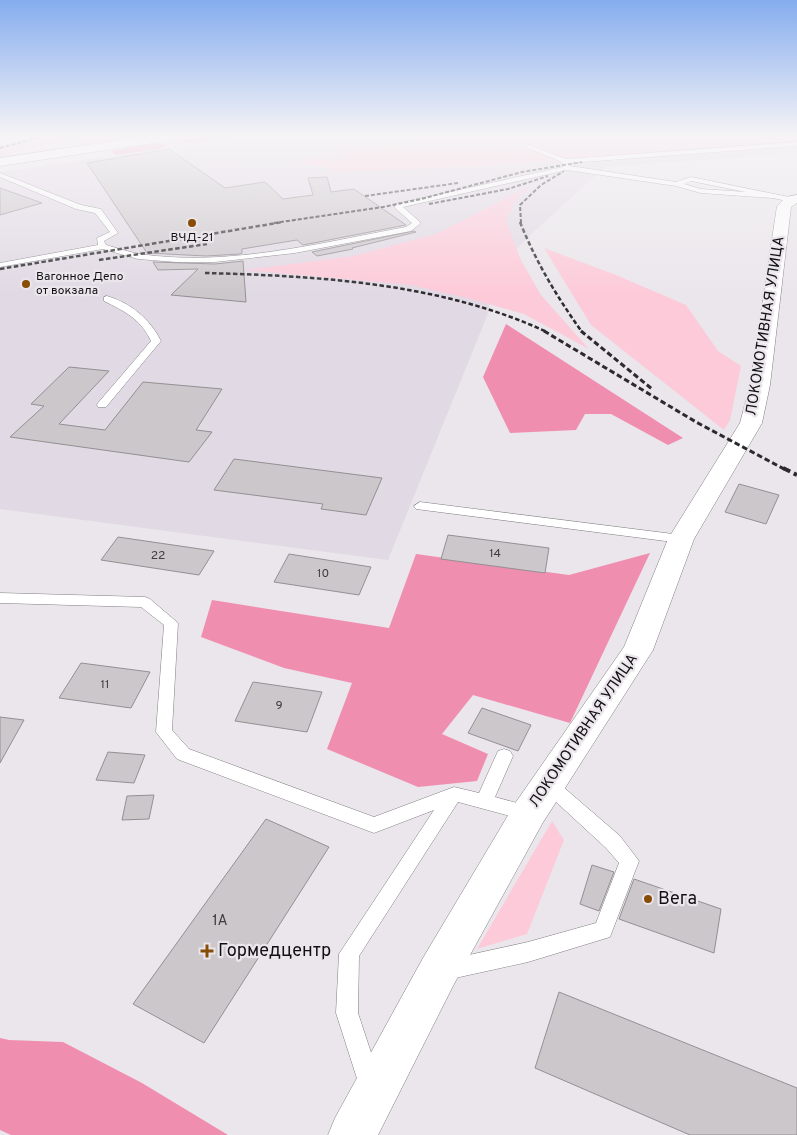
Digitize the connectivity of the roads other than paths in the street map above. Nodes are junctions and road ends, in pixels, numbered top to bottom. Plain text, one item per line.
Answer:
1 (35, 189) edge
2 (476, 189) edge
3 (742, 189) edge
4 (788, 198) edge
5 (103, 247) junction
6 (0, 266) edge
7 (107, 299) dead end
8 (102, 405) dead end
9 (420, 506) dead end
10 (681, 539) junction
11 (0, 598) edge
12 (504, 756) dead end
13 (547, 783) junction
14 (454, 794) junction
15 (484, 802) junction
16 (529, 813) junction
17 (438, 972) junction
18 (373, 1094) junction
19 (352, 1135) edge

1 - 5 lane
2 - 5 lane
3 - 4 lane
4 - 10 street, ЛОКОМОТИВНАЯ УЛИЦА
5 - 6 lane
7 - 8 lane
9 - 10 lane
10 - 13 street, ЛОКОМОТИВНАЯ УЛИЦА
11 - 14 lane
12 - 15 lane
13 - 16 street, ЛОКОМОТИВНАЯ УЛИЦА
13 - 17 lane
14 - 15 lane
14 - 18 lane
15 - 16 lane
16 - 17 street, ЛОКОМОТИВНАЯ УЛИЦА
17 - 18 street, ЛОКОМОТИВНАЯ УЛИЦА
18 - 19 street, ЛОКОМОТИВНАЯ УЛИЦА

